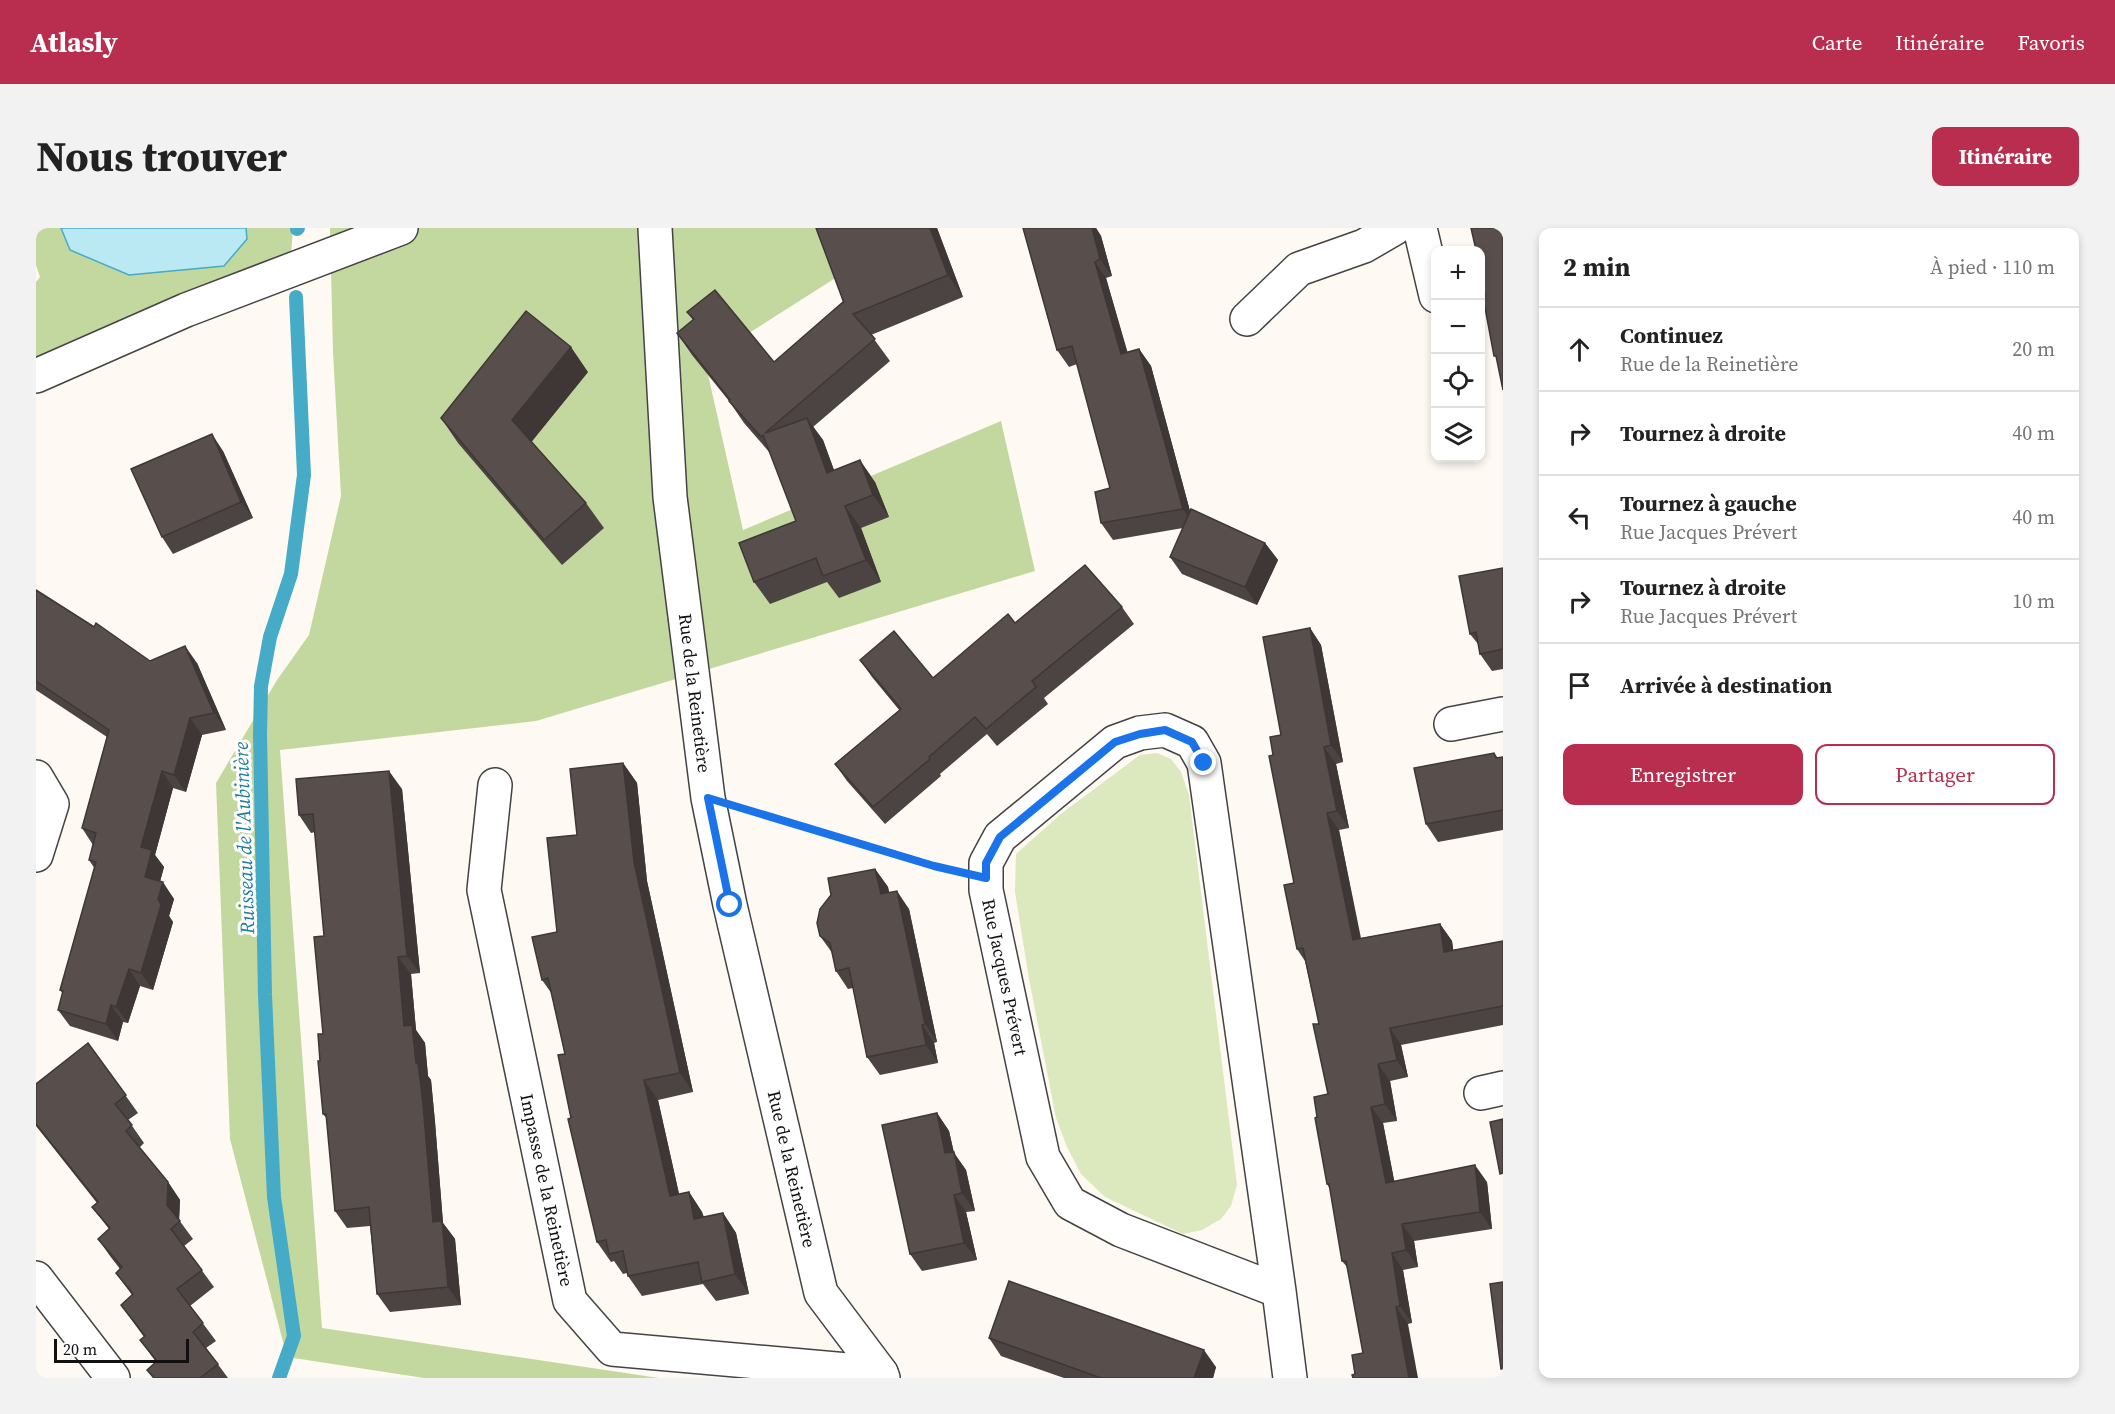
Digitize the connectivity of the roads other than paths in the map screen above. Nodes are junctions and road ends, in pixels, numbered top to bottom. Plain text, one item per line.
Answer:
1 (401, 228) edge
2 (655, 228) edge
3 (1395, 228) edge
4 (1420, 228) edge
5 (1431, 275) edge
6 (1247, 320) dead end
7 (36, 376) edge
8 (1503, 714) edge
9 (1451, 724) dead end
10 (36, 777) edge
11 (495, 785) dead end
12 (36, 855) edge
13 (36, 1278) edge
14 (1279, 1291) junction
15 (882, 1376) edge
16 (113, 1378) edge
17 (1290, 1378) edge

1 - 7 street
2 - 15 street, Rue de la Reinetière
3 - 6 street
4 - 5 street
8 - 9 street
10 - 12 street
11 - 15 street, Impasse de la Reinetière
13 - 16 street
14 - 14 street, Rue Jacques Prévert
14 - 17 street, Rue Jacques Prévert

